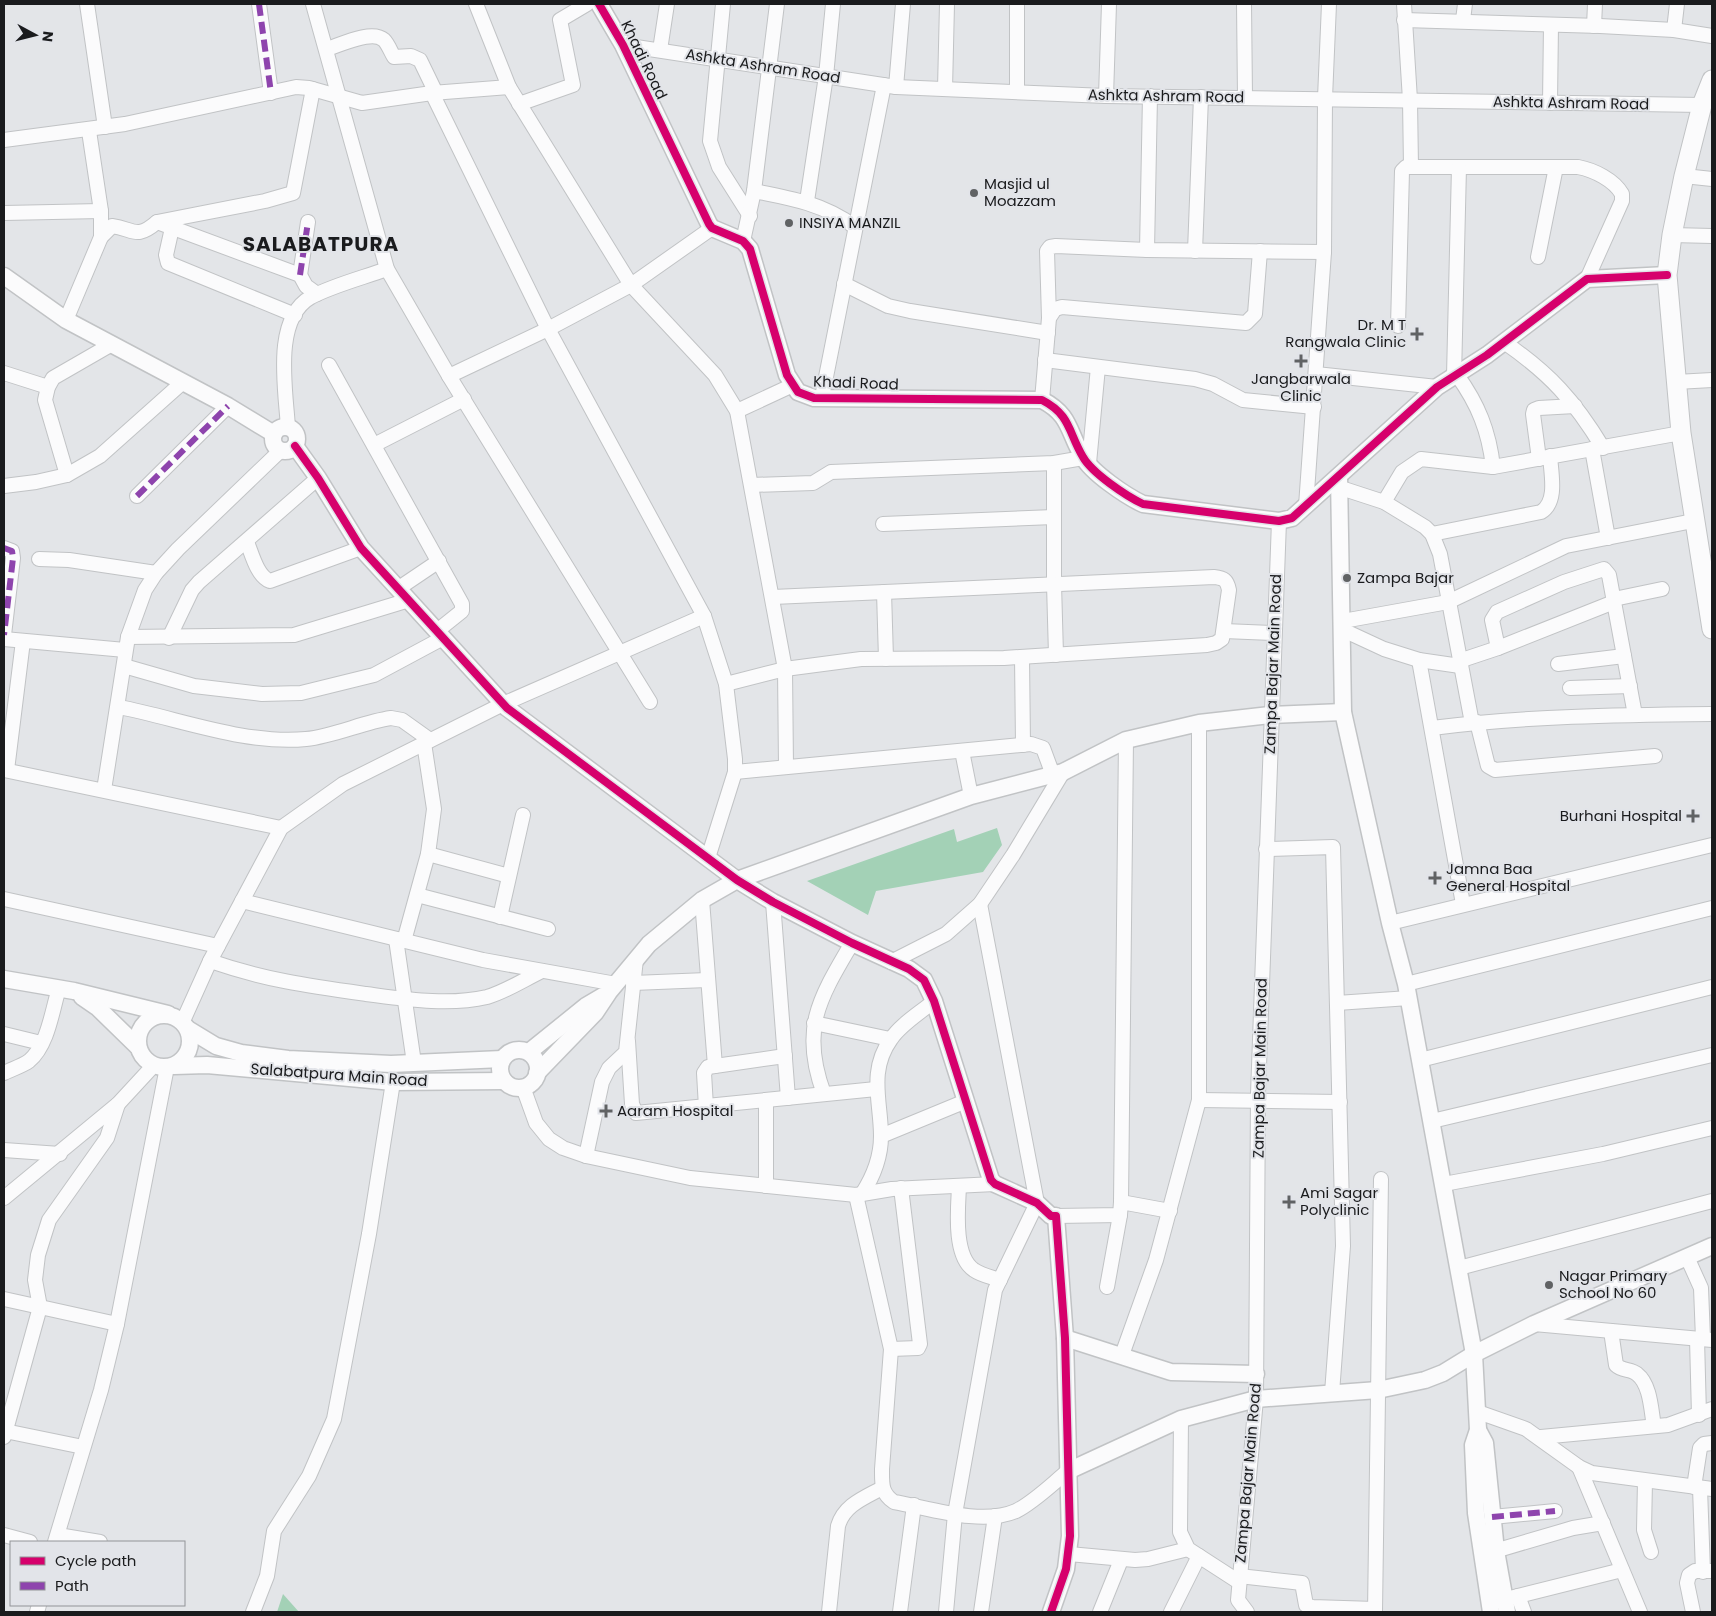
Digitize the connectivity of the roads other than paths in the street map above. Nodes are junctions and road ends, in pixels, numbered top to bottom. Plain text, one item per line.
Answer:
1 (87, 4) edge
2 (259, 4) edge
3 (313, 4) edge
4 (476, 4) edge
5 (587, 4) edge
6 (599, 4) edge
7 (667, 4) edge
8 (723, 4) edge
9 (777, 4) edge
10 (833, 4) edge
11 (903, 4) edge
12 (947, 4) edge
13 (1017, 4) edge
14 (1109, 4) edge
15 (1244, 4) edge
16 (1329, 4) edge
17 (1404, 4) edge
18 (1465, 4) edge
19 (1595, 4) edge
20 (1677, 4) edge
21 (609, 11) edge
22 (1404, 20) junction
23 (1463, 20) junction
24 (1551, 25) junction
25 (1594, 26) junction
26 (1674, 30) junction
27 (1712, 36) edge
28 (622, 45) junction
29 (327, 50) junction
30 (660, 50) junction
31 (716, 59) junction
32 (768, 68) junction
33 (826, 76) junction
34 (1712, 80) edge
35 (890, 86) junction
36 (509, 87) junction
37 (313, 89) junction
38 (945, 89) junction
39 (1017, 91) junction
40 (271, 93) junction
41 (434, 93) junction
42 (1106, 96) junction
43 (1150, 96) junction
44 (340, 97) junction
45 (1201, 97) junction
46 (1245, 97) junction
47 (1325, 98) junction
48 (1410, 100) junction
49 (1550, 103) junction
50 (519, 104) junction
51 (1707, 105) edge
52 (105, 127) junction
53 (89, 130) junction
54 (4, 140) edge
55 (1411, 167) junction
56 (1459, 167) junction
57 (1556, 167) junction
58 (1684, 176) junction
59 (1712, 179) edge
60 (754, 191) junction
61 (807, 201) junction
62 (101, 211) junction
63 (4, 213) edge
64 (750, 216) junction
65 (157, 222) junction
66 (308, 222) dead end
67 (856, 227) junction
68 (172, 228) junction
69 (712, 228) junction
70 (1672, 235) junction
71 (1712, 236) edge
72 (101, 237) junction
73 (743, 241) junction
74 (1146, 250) junction
75 (1195, 251) junction
76 (1260, 251) junction
77 (1324, 252) junction
78 (1538, 257) dead end
79 (387, 269) junction
80 (300, 275) junction
81 (1667, 275) junction
82 (4, 276) edge
83 (1587, 278) junction
84 (844, 284) junction
85 (631, 285) junction
86 (317, 294) junction
87 (295, 314) junction
88 (1049, 318) junction
89 (66, 320) junction
90 (1398, 326) dead end
91 (548, 329) junction
92 (1048, 333) junction
93 (1504, 342) junction
94 (112, 344) junction
95 (1045, 360) junction
96 (329, 365) dead end
97 (1098, 367) junction
98 (4, 373) edge
99 (1316, 374) junction
100 (1456, 375) junction
101 (449, 376) junction
102 (1712, 380) edge
103 (184, 382) junction
104 (1676, 382) junction
105 (793, 385) junction
106 (48, 387) junction
107 (1437, 387) junction
108 (822, 398) junction
109 (464, 399) junction
110 (1042, 400) junction
111 (228, 406) junction
112 (1575, 406) junction
113 (1314, 407) junction
114 (737, 411) junction
115 (281, 431) junction
116 (1681, 433) junction
117 (374, 445) junction
118 (1598, 448) junction
119 (288, 449) junction
120 (1545, 458) junction
121 (1086, 461) junction
122 (1054, 463) junction
123 (1493, 467) junction
124 (66, 475) junction
125 (318, 478) junction
126 (1340, 482) junction
127 (752, 485) junction
128 (4, 486) edge
129 (137, 496) dead end
130 (1384, 502) junction
131 (1306, 506) junction
132 (1054, 517) junction
133 (1279, 521) junction
134 (1693, 521) junction
135 (882, 524) dead end
136 (1432, 534) junction
137 (1608, 538) junction
138 (247, 542) junction
139 (4, 548) edge
140 (361, 548) junction
141 (39, 559) dead end
142 (439, 561) junction
143 (156, 573) junction
144 (1054, 584) junction
145 (1662, 589) dead end
146 (884, 592) junction
147 (404, 594) junction
148 (773, 597) junction
149 (1614, 600) junction
150 (1448, 602) junction
151 (704, 616) junction
152 (1343, 625) junction
153 (1712, 629) edge
154 (1224, 631) junction
155 (1274, 633) junction
156 (440, 634) junction
157 (4, 637) edge
158 (170, 638) junction
159 (23, 641) junction
160 (126, 643) junction
161 (1498, 648) junction
162 (620, 651) junction
163 (1056, 654) junction
164 (1624, 656) junction
165 (1022, 657) junction
166 (886, 659) junction
167 (1419, 660) junction
168 (1460, 664) junction
169 (1558, 664) dead end
170 (124, 666) junction
171 (785, 669) junction
172 (726, 684) junction
173 (1630, 686) junction
174 (1570, 688) dead end
175 (650, 702) dead end
176 (503, 704) junction
177 (118, 707) junction
178 (1343, 712) junction
179 (1712, 714) edge
180 (1270, 715) junction
181 (1635, 715) junction
182 (1474, 722) junction
183 (1199, 723) junction
184 (1432, 728) junction
185 (1126, 740) junction
186 (427, 741) junction
187 (1023, 745) junction
188 (962, 751) junction
189 (1655, 756) dead end
190 (786, 767) junction
191 (6, 770) edge
192 (735, 772) junction
193 (1058, 773) junction
194 (104, 790) junction
195 (971, 796) junction
196 (523, 815) dead end
197 (281, 828) junction
198 (1712, 845) edge
199 (1266, 849) junction
200 (428, 854) junction
201 (708, 858) junction
202 (509, 876) junction
203 (737, 880) junction
204 (417, 895) junction
205 (4, 900) edge
206 (702, 900) junction
207 (242, 901) junction
208 (773, 902) junction
209 (980, 904) junction
210 (1463, 904) junction
211 (1712, 908) edge
212 (500, 916) junction
213 (1390, 922) junction
214 (548, 929) dead end
215 (400, 940) junction
216 (852, 944) junction
217 (218, 946) junction
218 (210, 961) junction
219 (891, 962) junction
220 (542, 971) junction
221 (4, 979) edge
222 (707, 980) junction
223 (619, 986) junction
224 (1712, 987) edge
225 (66, 990) junction
226 (1407, 991) junction
227 (404, 999) junction
228 (934, 1001) junction
229 (1337, 1003) junction
230 (168, 1014) junction
231 (814, 1023) junction
232 (186, 1025) junction
233 (4, 1034) edge
234 (890, 1039) junction
235 (628, 1041) junction
236 (41, 1043) junction
237 (138, 1047) junction
238 (529, 1052) junction
239 (1712, 1055) edge
240 (785, 1056) junction
241 (502, 1058) junction
242 (1420, 1060) junction
243 (414, 1063) junction
244 (165, 1066) junction
245 (715, 1066) junction
246 (4, 1073) edge
247 (537, 1073) junction
248 (504, 1081) junction
249 (393, 1082) junction
250 (523, 1087) junction
251 (876, 1089) junction
252 (824, 1094) junction
253 (788, 1098) junction
254 (766, 1100) junction
255 (1199, 1100) junction
256 (966, 1101) junction
257 (1258, 1102) junction
258 (1340, 1102) junction
259 (118, 1104) junction
260 (706, 1107) junction
261 (1432, 1121) junction
262 (1712, 1128) edge
263 (881, 1136) junction
264 (4, 1150) edge
265 (60, 1154) junction
266 (586, 1156) junction
267 (1381, 1179) dead end
268 (995, 1184) junction
269 (1444, 1184) junction
270 (766, 1186) junction
271 (959, 1187) junction
272 (901, 1188) junction
273 (859, 1194) junction
274 (4, 1198) edge
275 (1712, 1201) edge
276 (1037, 1203) junction
277 (1121, 1209) junction
278 (1170, 1211) junction
279 (1056, 1216) junction
280 (1712, 1246) edge
281 (1688, 1256) junction
282 (1459, 1268) junction
283 (1000, 1280) junction
284 (1107, 1287) dead end
285 (4, 1299) edge
286 (40, 1307) junction
287 (117, 1324) junction
288 (1534, 1324) junction
289 (1611, 1331) junction
290 (1065, 1338) junction
291 (1704, 1339) edge
292 (891, 1349) junction
293 (1474, 1354) junction
294 (1122, 1356) junction
295 (1256, 1374) junction
296 (1378, 1390) junction
297 (1332, 1393) junction
298 (1256, 1399) junction
299 (1712, 1409) edge
300 (1478, 1412) junction
301 (1699, 1415) junction
302 (1181, 1419) junction
303 (1654, 1426) junction
304 (1478, 1430) junction
305 (5, 1434) edge
306 (1541, 1438) junction
307 (1712, 1443) edge
308 (83, 1447) junction
309 (1579, 1467) junction
310 (1068, 1471) junction
311 (1645, 1481) junction
312 (882, 1488) junction
313 (1702, 1488) edge
314 (914, 1505) junction
315 (1555, 1511) dead end
316 (955, 1514) junction
317 (995, 1516) junction
318 (1492, 1517) junction
319 (1603, 1524) junction
320 (4, 1537) edge
321 (56, 1538) edge
322 (25, 1541) edge
323 (89, 1541) edge
324 (1652, 1552) dead end
325 (1193, 1553) junction
326 (1489, 1553) junction
327 (1069, 1554) junction
328 (1121, 1560) junction
329 (1622, 1570) junction
330 (1708, 1571) edge
331 (1239, 1579) junction
332 (1502, 1604) edge
333 (1235, 1606) edge
334 (984, 1610) edge
335 (1375, 1611) edge
336 (253, 1612) edge
337 (829, 1612) edge
338 (900, 1612) edge
339 (946, 1612) edge
340 (1051, 1612) edge
341 (1100, 1612) edge
342 (1171, 1612) edge
343 (1247, 1612) edge
344 (1524, 1612) edge
345 (1640, 1612) edge
346 (1693, 1612) edge

1 - 52 street
2 - 40 street
3 - 29 street
4 - 36 street
5 - 50 street
6 - 21 street, Khadi Road
7 - 30 street
8 - 31 street
9 - 32 street
10 - 33 street
11 - 35 street
12 - 38 street
13 - 39 street
14 - 42 street
15 - 46 street
16 - 47 street
17 - 22 street
18 - 23 street
19 - 25 street
20 - 26 street
21 - 28 street, Khadi Road
22 - 23 street
22 - 48 street
23 - 24 street
24 - 25 street
24 - 49 street
25 - 26 street
26 - 27 street
28 - 30 street, Ashkta Ashram Road
28 - 69 street, Khadi Road
29 - 41 street
29 - 44 street
30 - 31 street, Ashkta Ashram Road
31 - 32 street, Ashkta Ashram Road
31 - 64 street
32 - 33 street, Ashkta Ashram Road
32 - 60 street
33 - 35 street, Ashkta Ashram Road
33 - 61 street
34 - 51 main road
35 - 38 street, Ashkta Ashram Road
35 - 67 street
36 - 41 street
36 - 50 street
37 - 40 street
37 - 44 street
37 - 65 street
38 - 39 street, Ashkta Ashram Road
39 - 42 street, Ashkta Ashram Road
40 - 52 street
41 - 44 street
41 - 91 street
42 - 43 street, Ashkta Ashram Road
43 - 45 street, Ashkta Ashram Road
43 - 74 street
44 - 79 street
45 - 46 street, Ashkta Ashram Road
45 - 75 street
46 - 47 street, Ashkta Ashram Road
47 - 48 street, Ashkta Ashram Road
47 - 77 street
48 - 49 street, Ashkta Ashram Road
48 - 55 street
49 - 51 street, Ashkta Ashram Road
50 - 85 street
51 - 58 main road
52 - 53 street
53 - 54 street
53 - 62 street
55 - 56 street
55 - 90 street
56 - 57 street
56 - 100 street
57 - 78 street
57 - 83 street
58 - 59 street
58 - 70 main road
60 - 61 street
60 - 64 street
61 - 67 street
62 - 63 street
62 - 72 street
64 - 73 street
65 - 68 street
65 - 72 street
66 - 80 street
67 - 84 street
68 - 80 street
68 - 87 street
69 - 73 street
69 - 85 street
70 - 71 street
70 - 81 main road
72 - 89 street
73 - 105 street, Khadi Road
74 - 75 street
74 - 88 street
75 - 76 street
76 - 77 street
76 - 88 street
77 - 99 street
79 - 86 street
79 - 101 street
80 - 86 street
81 - 83 street
81 - 104 main road
82 - 89 street
83 - 93 street
84 - 92 street
84 - 108 street
85 - 91 street
85 - 114 street
86 - 87 street
87 - 115 street
88 - 92 street
89 - 94 street
91 - 101 street
91 - 151 street
92 - 95 street
93 - 100 street
93 - 112 street
94 - 103 street
94 - 106 street
95 - 97 street
95 - 110 street
96 - 117 street
97 - 113 street
97 - 121 street
98 - 106 street
99 - 107 street
99 - 113 street
100 - 107 street
100 - 123 street
101 - 109 street
102 - 104 street
103 - 111 street
103 - 124 street
104 - 116 main road
105 - 108 street, Khadi Road
105 - 114 street
106 - 124 street
107 - 126 street
108 - 110 street, Khadi Road
109 - 117 street
109 - 162 street
110 - 121 street
111 - 115 street
111 - 129 street
112 - 118 street
112 - 120 street
113 - 131 street
114 - 127 street
115 - 119 street
115 - 119 street
116 - 118 street
116 - 134 main road
117 - 142 street
118 - 120 street
118 - 137 street
119 - 125 street
119 - 143 street
120 - 123 street
120 - 136 street
121 - 122 street
121 - 133 street
122 - 127 street
122 - 132 street
123 - 130 street
124 - 128 street
125 - 138 street
125 - 140 street
126 - 130 street
126 - 131 street
126 - 152 street
127 - 148 street
130 - 136 street
131 - 133 street
132 - 135 street
132 - 144 street
133 - 155 street, Zampa Bajar Main Road
134 - 137 street
134 - 153 main road
136 - 150 street
137 - 150 street
138 - 140 street
138 - 158 street
139 - 157 street
140 - 147 street
141 - 143 street
142 - 147 street
142 - 156 street
143 - 160 street
144 - 146 street
144 - 154 street
144 - 163 street
145 - 149 street
146 - 148 street
146 - 166 street
147 - 156 street
147 - 158 street
148 - 171 street
149 - 161 street
149 - 161 street
149 - 164 street
150 - 152 street
150 - 168 street
151 - 162 street
151 - 172 street
152 - 167 street
152 - 178 street
154 - 155 street
154 - 163 street
155 - 180 street, Zampa Bajar Main Road
156 - 170 street
156 - 176 street
157 - 159 street
158 - 160 street
159 - 160 street
159 - 191 street
160 - 170 street
161 - 168 street
162 - 175 street
162 - 176 street
163 - 165 street
164 - 169 street
164 - 173 street
165 - 166 street
165 - 187 street
166 - 171 street
167 - 168 street
167 - 184 street
168 - 182 street
170 - 177 street
171 - 172 street
171 - 190 street
172 - 192 street
173 - 174 street
173 - 181 street
176 - 186 street
176 - 201 street
177 - 186 street
177 - 194 street
178 - 180 street
178 - 213 street
179 - 181 street
180 - 183 street
180 - 199 street, Zampa Bajar Main Road
181 - 182 street
182 - 184 street
182 - 189 street
183 - 185 street
183 - 255 street
184 - 210 street
185 - 193 street
185 - 277 street
186 - 197 street
186 - 200 street
187 - 188 street
187 - 193 street
188 - 190 street
188 - 195 street
190 - 192 street
191 - 194 street
192 - 201 street
193 - 195 street
193 - 209 street
194 - 197 street
195 - 203 street
196 - 202 street
197 - 207 street
198 - 210 street
199 - 229 street
199 - 257 street, Zampa Bajar Main Road
200 - 202 street
200 - 204 street
201 - 203 street
202 - 212 street
203 - 206 street
203 - 208 street
204 - 212 street
204 - 215 street
205 - 217 street
206 - 222 street
206 - 223 street
207 - 215 street
207 - 217 street
208 - 216 street
208 - 240 street
209 - 219 street
209 - 276 street
210 - 213 street
211 - 226 street
212 - 214 street
213 - 226 street
215 - 220 street
215 - 227 street
216 - 219 street
216 - 231 street
217 - 218 street
218 - 227 street
218 - 232 street
219 - 228 street
220 - 223 street
220 - 227 street
221 - 225 street
222 - 223 street
222 - 245 street
223 - 235 street
223 - 238 street
223 - 247 street
224 - 242 street
225 - 230 street
225 - 236 street
225 - 237 street
226 - 229 street
226 - 242 street
227 - 243 street
228 - 234 street
228 - 256 street
229 - 258 street
230 - 232 street
230 - 237 street
231 - 234 street
231 - 252 street
232 - 243 street, Salabatpura Main Road
232 - 244 street
233 - 236 street
234 - 251 street
235 - 260 street
235 - 266 street
236 - 246 street
237 - 244 street
238 - 241 street
238 - 247 street
239 - 261 street
240 - 245 street
240 - 253 street
241 - 243 street, Salabatpura Main Road
241 - 248 street
242 - 261 street
244 - 249 street, Salabatpura Main Road
244 - 259 street
244 - 287 street
245 - 260 street
247 - 250 street
248 - 249 street, Salabatpura Main Road
248 - 250 street
249 - 336 street
250 - 266 street
251 - 252 street
251 - 263 street
252 - 253 street
253 - 254 street
254 - 260 street
254 - 270 street
255 - 257 street
255 - 278 street
256 - 263 street
256 - 268 street
257 - 258 street
257 - 295 street, Zampa Bajar Main Road
258 - 297 street
259 - 265 street
259 - 286 street
261 - 269 street
262 - 269 street
263 - 273 street
264 - 265 street
265 - 274 street
266 - 270 street
267 - 296 street
268 - 271 street
268 - 276 street
269 - 282 street
270 - 273 street
271 - 272 street
271 - 283 street
272 - 273 street
272 - 292 street
273 - 292 street
275 - 282 street
276 - 279 street
276 - 283 street
277 - 278 street
277 - 279 street
277 - 284 street
278 - 294 street
279 - 290 street
280 - 281 street
281 - 288 street
281 - 291 street
282 - 293 street
283 - 316 street
285 - 286 street
286 - 287 street
286 - 305 street
287 - 308 street
288 - 289 street
288 - 293 street
289 - 291 street
289 - 303 street
290 - 294 street
290 - 310 street
291 - 301 street
292 - 312 street
293 - 296 street
293 - 300 street
294 - 295 street
295 - 298 street, Zampa Bajar Main Road
296 - 297 street
296 - 335 street
297 - 298 street
298 - 302 street
298 - 331 street, Zampa Bajar Main Road
299 - 301 street
300 - 304 street
300 - 306 street
301 - 303 street
302 - 310 street
302 - 325 street
303 - 306 street
304 - 318 street
304 - 326 street
305 - 308 street
306 - 309 street
307 - 313 street
308 - 321 street
309 - 311 street
309 - 319 street
310 - 317 street
310 - 327 street
311 - 313 street
311 - 324 street
312 - 314 street
312 - 337 street
313 - 330 street
314 - 316 street
314 - 338 street
315 - 318 street
316 - 317 street
316 - 339 street
317 - 334 street
318 - 326 street
319 - 326 street
319 - 329 street
320 - 322 street
321 - 323 street
325 - 328 street
325 - 331 street
325 - 342 street
326 - 332 street
327 - 328 street
327 - 340 street
328 - 341 street
329 - 332 street
329 - 345 street
330 - 346 street
331 - 333 street, Zampa Bajar Main Road
331 - 335 street
332 - 344 street
333 - 343 street, Zampa Bajar Main Road

